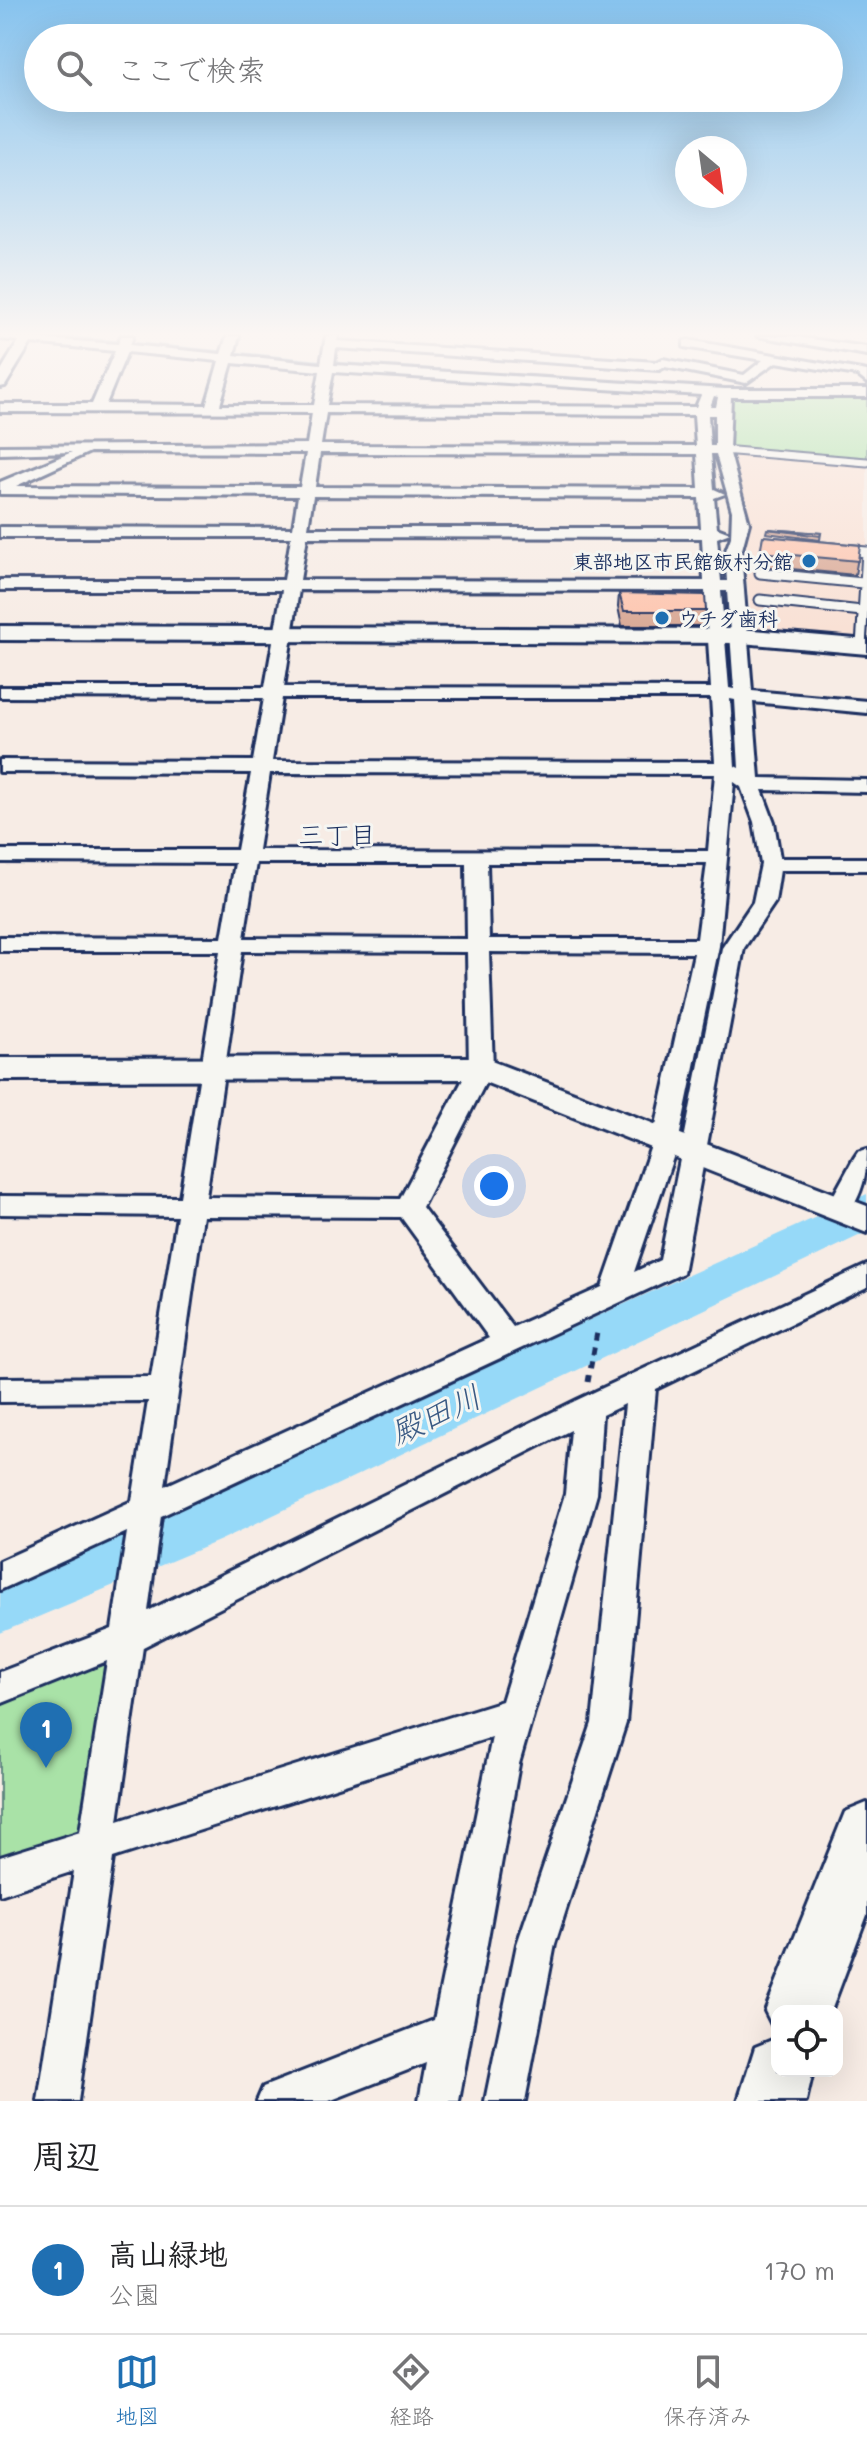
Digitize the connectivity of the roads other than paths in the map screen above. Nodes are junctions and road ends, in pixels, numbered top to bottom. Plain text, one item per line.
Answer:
1 (318, 434) edge
2 (439, 434) edge
3 (520, 434) edge
4 (713, 434) edge
5 (97, 448) junction
6 (0, 450) edge
7 (315, 450) junction
8 (713, 450) junction
9 (867, 462) edge
10 (0, 488) edge
11 (308, 493) junction
12 (705, 494) junction
13 (737, 494) junction
14 (0, 532) edge
15 (301, 533) junction
16 (708, 533) junction
17 (741, 533) junction
18 (837, 549) edge
19 (760, 573) edge
20 (863, 583) junction
21 (0, 585) edge
22 (292, 586) junction
23 (711, 586) junction
24 (736, 586) junction
25 (760, 600) dead end
26 (862, 611) junction
27 (0, 633) edge
28 (284, 634) junction
29 (715, 636) junction
30 (741, 636) junction
31 (864, 647) edge
32 (0, 692) edge
33 (274, 692) junction
34 (719, 693) junction
35 (743, 695) junction
36 (867, 707) edge
37 (0, 766) edge
38 (262, 768) junction
39 (725, 768) junction
40 (750, 784) junction
41 (867, 786) edge
42 (0, 856) edge
43 (246, 860) junction
44 (476, 862) junction
45 (771, 864) junction
46 (867, 864) edge
47 (718, 865) junction
48 (0, 868) edge
49 (0, 944) edge
50 (478, 944) junction
51 (232, 945) junction
52 (708, 946) junction
53 (212, 1068) junction
54 (481, 1068) junction
55 (0, 1069) edge
56 (679, 1148) junction
57 (859, 1189) edge
58 (0, 1205) edge
59 (193, 1206) junction
60 (408, 1208) junction
61 (867, 1275) edge
62 (613, 1294) junction
63 (506, 1340) junction
64 (642, 1384) junction
65 (166, 1389) junction
66 (0, 1390) edge
67 (587, 1398) junction
68 (147, 1520) junction
69 (0, 1576) edge
70 (128, 1630) junction
71 (0, 1688) edge
72 (518, 1712) junction
73 (867, 1833) edge
74 (98, 1846) junction
75 (0, 1876) edge
76 (800, 2005) edge
77 (454, 2032) junction
78 (778, 2077) edge
79 (58, 2101) edge
80 (277, 2101) edge
81 (439, 2101) edge
82 (505, 2101) edge
83 (772, 2101) edge

1 - 7 street
2 - 7 street
3 - 8 street
4 - 8 street
5 - 6 street
5 - 7 street
5 - 10 street
7 - 11 street
8 - 9 lane
8 - 12 street
8 - 13 street
10 - 11 street
11 - 12 street
11 - 15 street
12 - 13 street
12 - 16 street
13 - 17 street
14 - 15 street
15 - 16 street
15 - 22 street
16 - 17 street
16 - 23 street
17 - 24 street
18 - 20 lane
19 - 20 lane
20 - 26 lane
21 - 22 street
22 - 23 street
22 - 28 street
23 - 24 street
23 - 29 street
24 - 30 street
25 - 26 lane
26 - 31 lane
27 - 28 street
28 - 29 street
28 - 33 street
29 - 30 street
29 - 34 street
30 - 31 street
30 - 35 street
32 - 33 street
33 - 34 street
33 - 38 street
34 - 35 street
34 - 39 street
35 - 36 street
35 - 40 street
37 - 38 street
38 - 39 street
38 - 43 street
39 - 40 street
39 - 47 street
40 - 41 street
40 - 45 street
42 - 43 street
43 - 44 street
43 - 48 street
43 - 51 street
44 - 47 street
44 - 50 street
45 - 46 street
45 - 56 street
47 - 52 street
49 - 51 street
50 - 51 street
50 - 52 street
50 - 54 street
51 - 53 street
52 - 56 street
53 - 54 street
53 - 55 street
53 - 59 street
54 - 56 street
54 - 60 street
56 - 57 street
56 - 62 street
56 - 62 street
58 - 59 street
59 - 60 street
59 - 65 street
60 - 63 street
61 - 64 street
62 - 63 street
63 - 68 street
64 - 67 street
64 - 82 street
65 - 66 street
65 - 68 street
67 - 70 street
67 - 72 street
68 - 69 street
68 - 70 street
70 - 71 street
70 - 74 street
72 - 74 street
72 - 77 street
73 - 76 main road
74 - 75 street
74 - 79 street
77 - 80 street
77 - 81 street
78 - 83 main road

